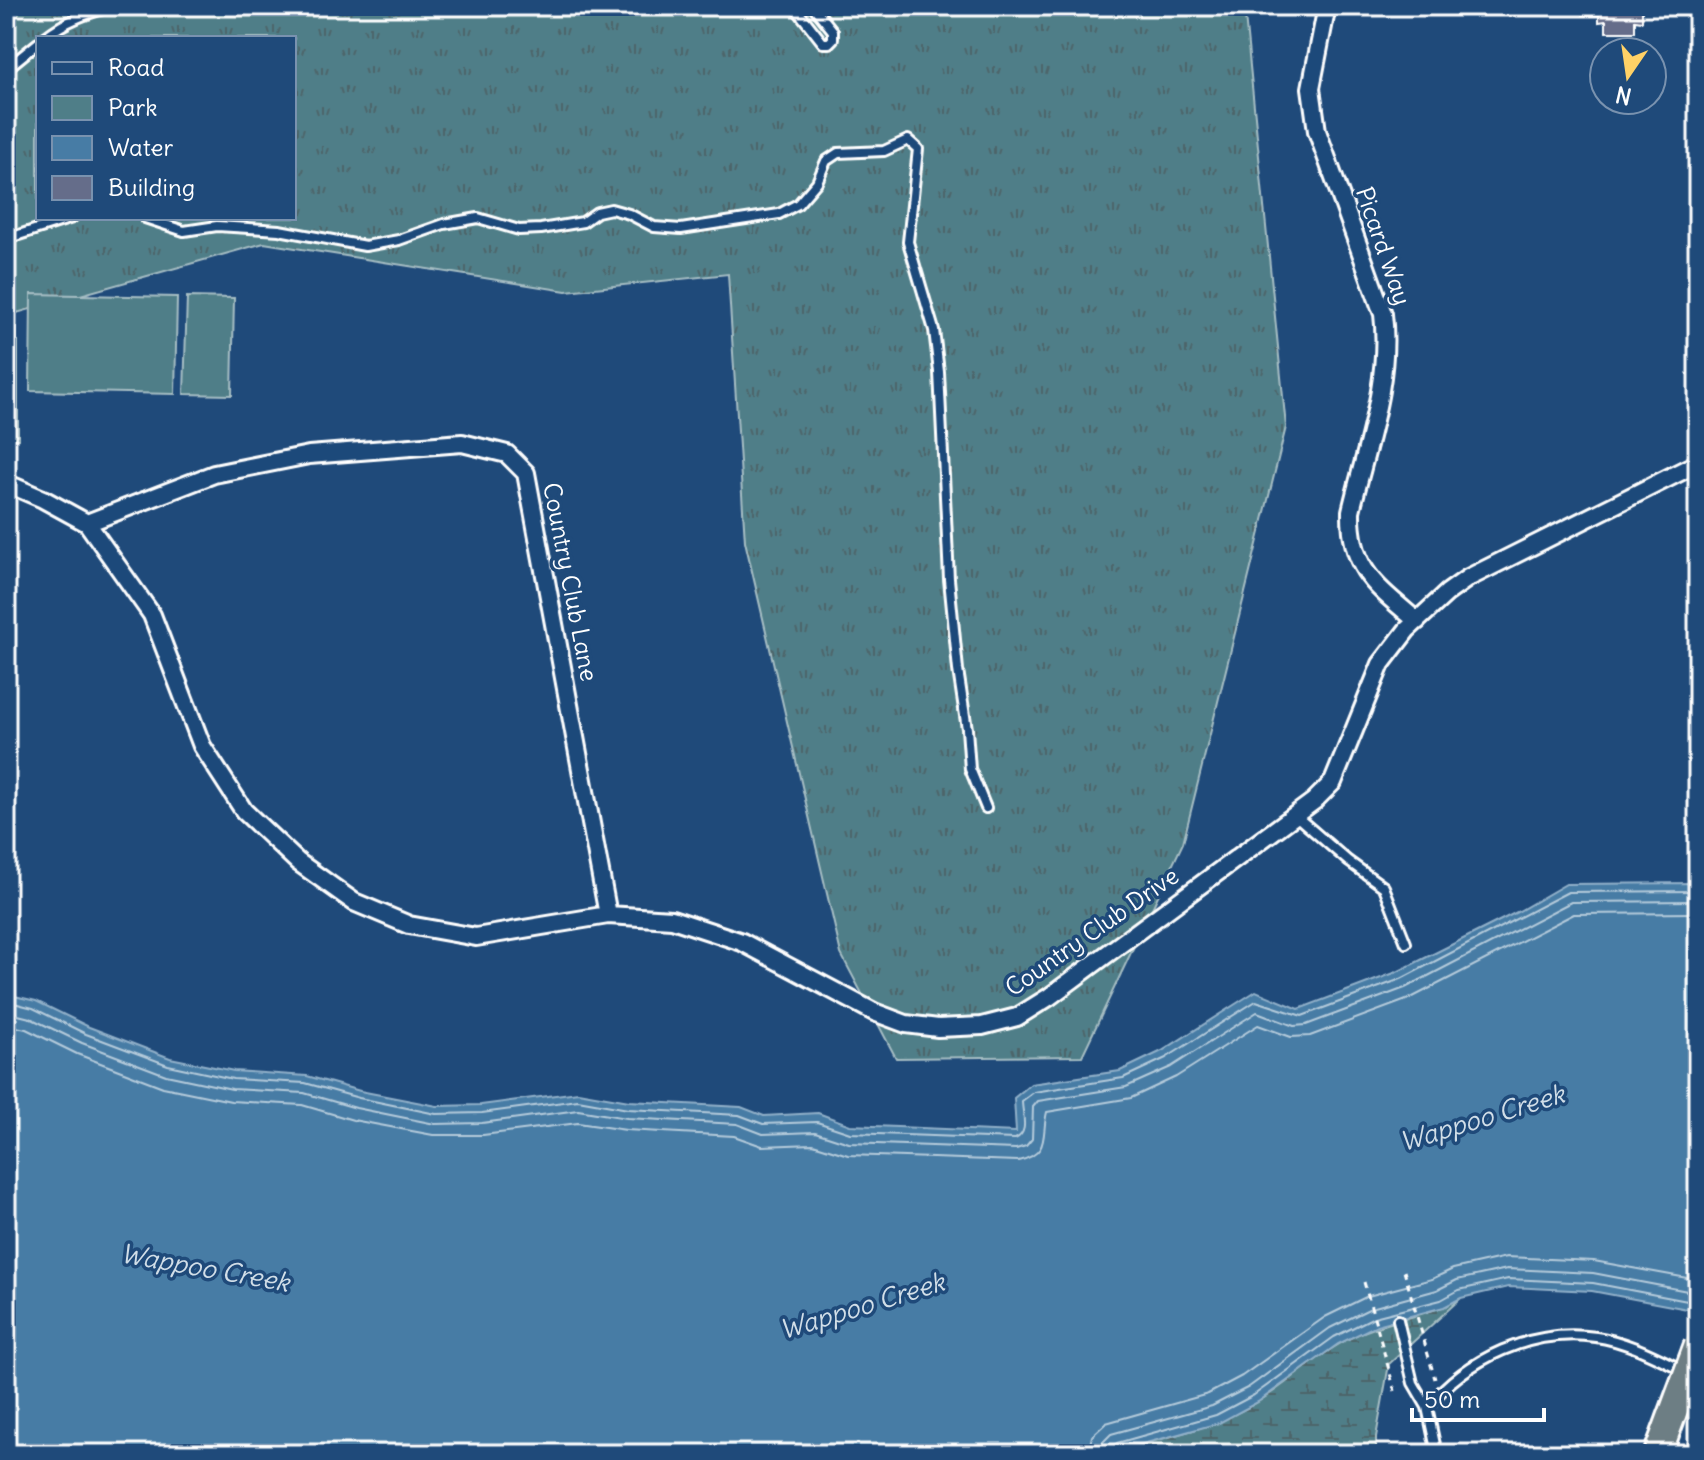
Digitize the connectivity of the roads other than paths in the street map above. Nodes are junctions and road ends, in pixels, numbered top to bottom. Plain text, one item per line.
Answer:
1 (114, 6) edge
2 (794, 6) edge
3 (813, 6) edge
4 (1327, 6) edge
5 (46, 36) edge
6 (36, 45) edge
7 (6, 69) edge
8 (66, 220) edge
9 (151, 220) edge
10 (6, 239) edge
11 (1698, 463) edge
12 (6, 483) edge
13 (87, 523) junction
14 (1417, 621) junction
15 (986, 808) dead end
16 (1295, 815) junction
17 (608, 915) junction
18 (1406, 943) dead end
19 (1398, 1320) dead end
20 (1698, 1345) edge
21 (1698, 1378) edge
22 (1427, 1407) junction
23 (1658, 1453) edge
24 (1437, 1454) edge

1 - 5 lane
2 - 3 lane
4 - 14 street, Picard Way
6 - 7 lane
8 - 10 lane
9 - 15 lane
11 - 14 street, Country Club Drive
12 - 13 street, Country Club Drive
13 - 17 street, Country Club Drive
13 - 17 street, Country Club Lane
14 - 16 street, Country Club Drive
16 - 17 street, Country Club Drive
16 - 18 lane
19 - 22 lane
20 - 23 main road, bridge
21 - 22 lane
22 - 24 lane

